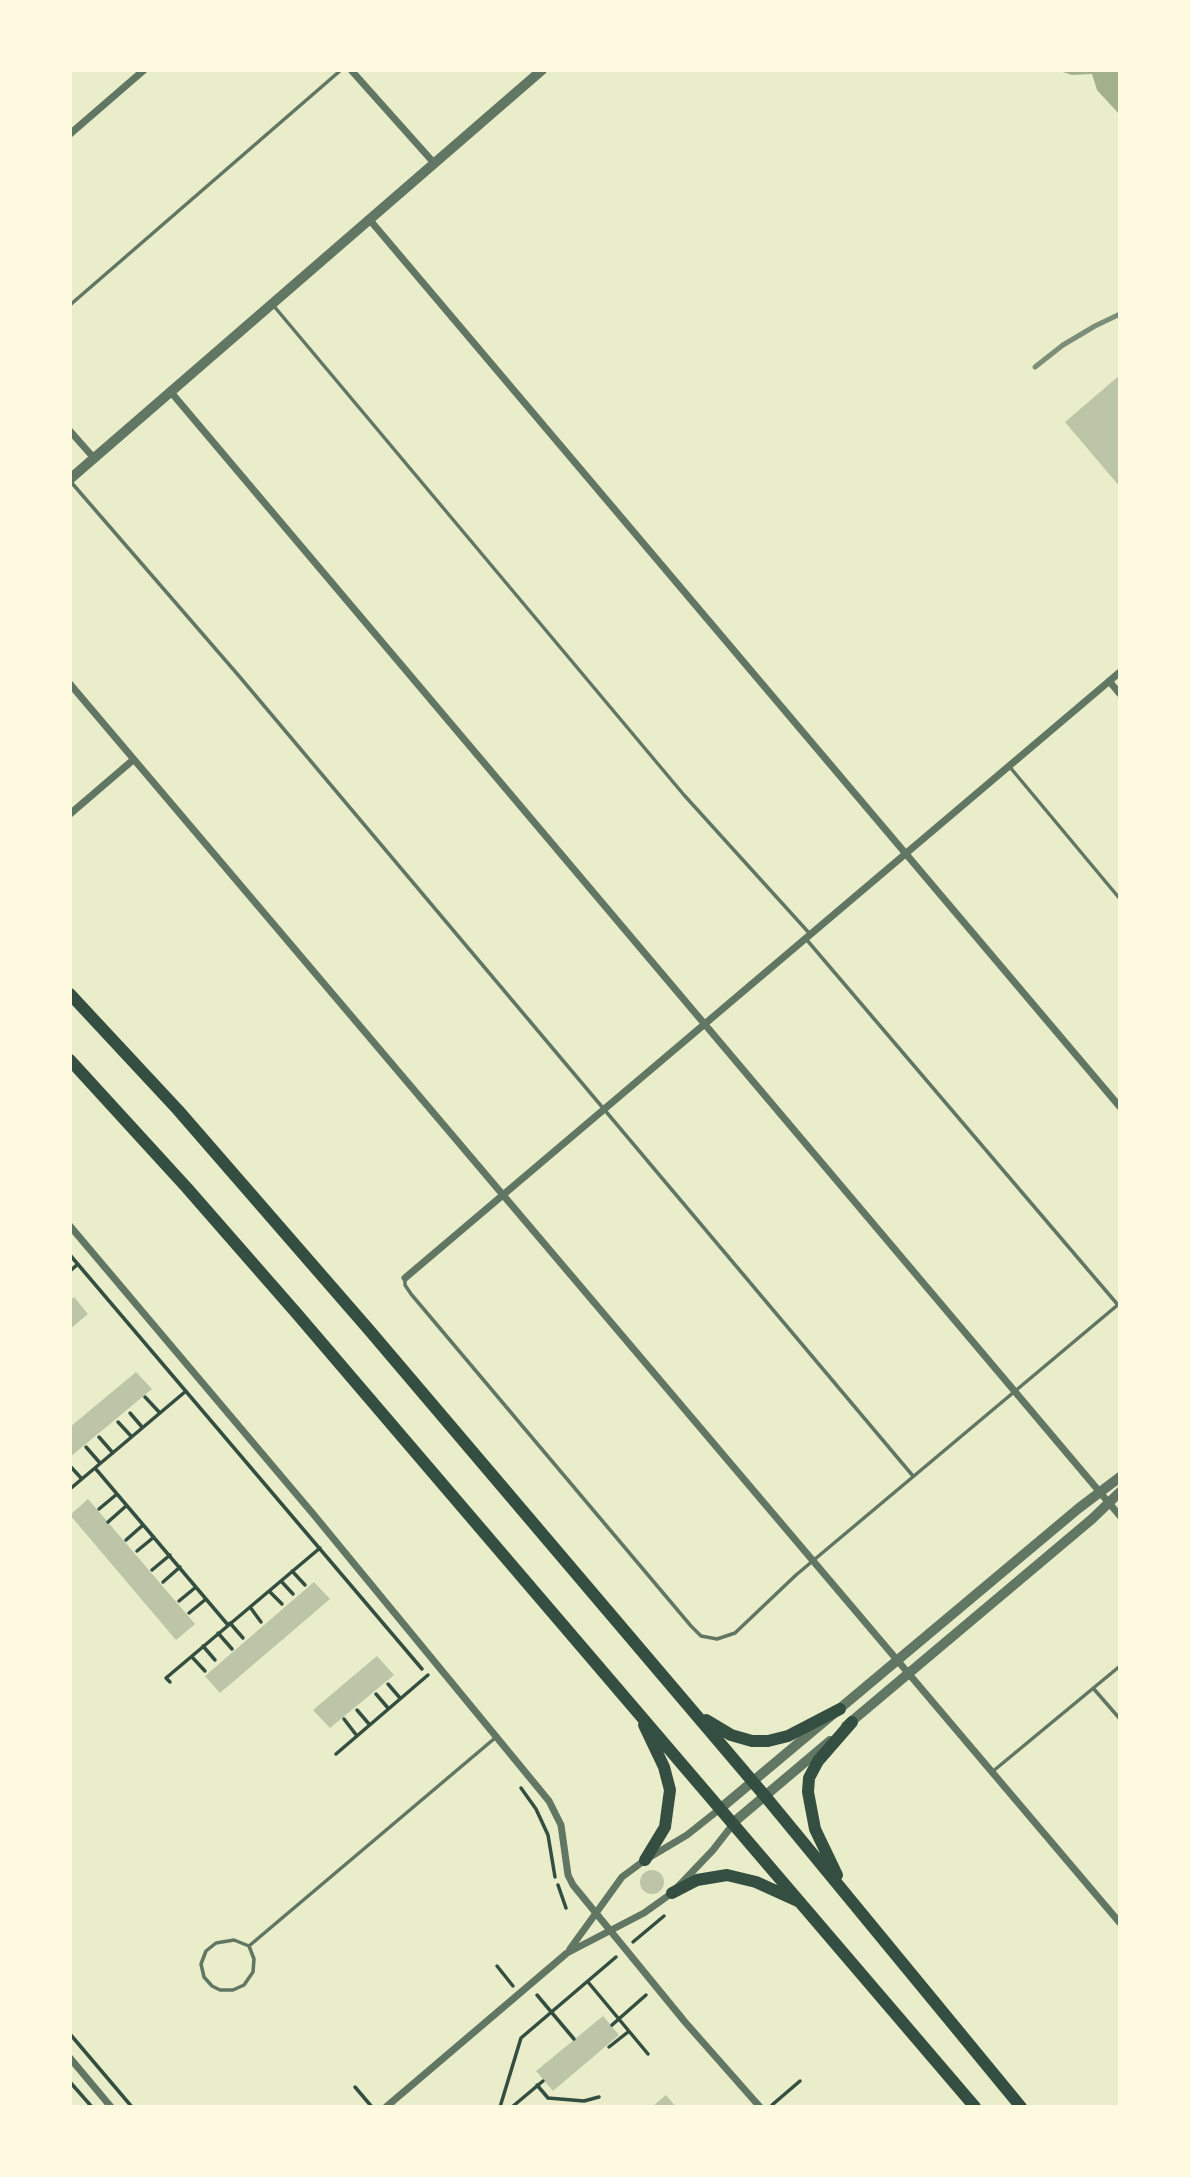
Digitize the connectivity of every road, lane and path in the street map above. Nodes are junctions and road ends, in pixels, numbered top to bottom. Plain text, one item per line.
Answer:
1 (144, 70) edge
2 (341, 70) edge
3 (351, 70) edge
4 (542, 70) edge
5 (70, 134) edge
6 (434, 163) junction
7 (369, 219) junction
8 (271, 303) junction
9 (70, 305) edge
10 (170, 391) junction
11 (70, 431) edge
12 (93, 457) junction
13 (70, 480) edge
14 (1120, 672) edge
15 (1109, 681) junction
16 (70, 684) edge
17 (1120, 694) edge
18 (133, 760) junction
19 (1009, 766) junction
20 (70, 814) edge
21 (906, 853) junction
22 (1120, 899) edge
23 (808, 936) junction
24 (70, 994) edge
25 (704, 1024) junction
26 (70, 1060) edge
27 (1120, 1107) edge
28 (603, 1110) junction
29 (502, 1195) junction
30 (70, 1226) edge
31 (70, 1255) edge
32 (78, 1264) junction
33 (70, 1271) edge
34 (405, 1278) joint
35 (1119, 1304) edge
36 (186, 1390) junction
37 (1016, 1393) junction
38 (145, 1397) dead end
39 (130, 1413) dead end
40 (160, 1413) junction
41 (118, 1422) dead end
42 (142, 1427) junction
43 (99, 1437) dead end
44 (131, 1437) junction
45 (86, 1447) dead end
46 (113, 1453) junction
47 (100, 1463) junction
48 (70, 1466) edge
49 (95, 1468) junction
50 (914, 1476) junction
51 (1120, 1477) edge
52 (82, 1479) junction
53 (70, 1489) edge
54 (1120, 1492) edge
55 (1100, 1493) junction
56 (117, 1494) junction
57 (1109, 1503) junction
58 (126, 1506) junction
59 (99, 1509) dead end
60 (1120, 1517) edge
61 (108, 1522) dead end
62 (143, 1525) junction
63 (153, 1537) junction
64 (126, 1540) dead end
65 (320, 1549) junction
66 (136, 1551) dead end
67 (170, 1555) junction
68 (813, 1561) junction
69 (180, 1567) junction
70 (152, 1570) dead end
71 (292, 1572) junction
72 (281, 1581) junction
73 (163, 1582) dead end
74 (305, 1585) dead end
75 (196, 1587) junction
76 (269, 1591) junction
77 (293, 1594) dead end
78 (206, 1599) junction
79 (179, 1601) dead end
80 (282, 1604) dead end
81 (250, 1607) junction
82 (189, 1613) dead end
83 (261, 1622) dead end
84 (229, 1624) junction
85 (218, 1633) junction
86 (243, 1638) dead end
87 (203, 1647) junction
88 (232, 1649) dead end
89 (191, 1656) junction
90 (215, 1660) dead end
91 (898, 1660) junction
92 (1120, 1666) edge
93 (205, 1671) dead end
94 (909, 1674) junction
95 (428, 1675) junction
96 (170, 1682) dead end
97 (434, 1682) dead end
98 (388, 1684) dead end
99 (1093, 1688) junction
100 (376, 1694) dead end
101 (400, 1698) junction
102 (388, 1709) junction
103 (636, 1709) junction
104 (840, 1709) junction
105 (357, 1710) dead end
106 (696, 1715) junction
107 (344, 1719) dead end
108 (1120, 1719) edge
109 (852, 1722) junction
110 (369, 1725) junction
111 (357, 1736) junction
112 (497, 1737) junction
113 (336, 1754) dead end
114 (992, 1772) junction
115 (753, 1782) junction
116 (519, 1787) dead end
117 (765, 1796) junction
118 (721, 1808) junction
119 (734, 1822) junction
120 (645, 1860) junction
121 (672, 1893) junction
122 (847, 1894) junction
123 (803, 1904) junction
124 (566, 1908) dead end
125 (671, 1910) dead end
126 (595, 1913) junction
127 (1120, 1923) edge
128 (609, 1930) junction
129 (249, 1946) junction
130 (625, 1949) junction
131 (567, 1953) junction
132 (497, 1966) dead end
133 (587, 1983) junction
134 (529, 1985) junction
135 (519, 1993) junction
136 (646, 1995) dead end
137 (552, 2013) junction
138 (619, 2020) junction
139 (612, 2025) dead end
140 (628, 2032) junction
141 (70, 2034) edge
142 (574, 2039) dead end
143 (609, 2047) dead end
144 (648, 2054) dead end
145 (70, 2058) edge
146 (543, 2081) dead end
147 (800, 2081) dead end
148 (70, 2082) edge
149 (537, 2085) junction
150 (355, 2087) dead end
151 (599, 2097) dead end
152 (92, 2107) edge
153 (111, 2107) edge
154 (132, 2107) edge
155 (372, 2107) edge
156 (386, 2107) edge
157 (500, 2107) edge
158 (512, 2107) edge
159 (760, 2107) edge
160 (770, 2107) edge
161 (975, 2107) edge
162 (1021, 2107) edge

1 - 5 street
2 - 9 lane
3 - 6 street
4 - 6 street
6 - 7 street
7 - 8 street
7 - 21 street
8 - 10 street
8 - 23 lane
10 - 12 street
10 - 25 street
11 - 12 street
12 - 13 street
13 - 28 lane
14 - 15 street
15 - 17 street
15 - 19 street
16 - 18 street
18 - 20 street
18 - 29 street
19 - 21 street
19 - 22 lane
21 - 23 street
21 - 27 street
23 - 25 street
23 - 35 lane
24 - 106 highway
25 - 28 street
25 - 37 street
26 - 103 highway
28 - 29 street
28 - 50 lane
29 - 34 street
29 - 68 street
30 - 112 street
31 - 32 path
32 - 33 path
32 - 36 path
34 - 68 lane
35 - 37 lane
36 - 40 path
36 - 65 path
37 - 50 lane
37 - 55 street
38 - 40 path
39 - 42 path
40 - 42 path
41 - 44 path
42 - 44 path
43 - 46 path
44 - 46 path
45 - 47 path
46 - 47 path
47 - 49 path
48 - 52 path
49 - 52 path
49 - 56 path
50 - 68 lane
51 - 55 street
52 - 53 path
54 - 57 street
55 - 57 street
55 - 91 street
56 - 58 path
56 - 59 path
57 - 60 street
57 - 94 street
58 - 61 path
58 - 62 path
62 - 63 path
62 - 64 path
63 - 66 path
63 - 67 path
65 - 71 path
65 - 95 path
67 - 69 path
67 - 70 path
68 - 91 street
69 - 73 path
69 - 75 path
71 - 72 path
71 - 74 path
72 - 76 path
72 - 77 path
75 - 78 path
75 - 79 path
76 - 80 path
76 - 81 path
78 - 82 path
78 - 84 path
81 - 83 path
81 - 84 path
84 - 85 path
84 - 86 path
85 - 87 path
85 - 88 path
87 - 89 path
87 - 90 path
89 - 93 path
89 - 96 path
91 - 94 street
91 - 104 street
92 - 99 lane
94 - 109 street
94 - 114 street
95 - 97 path
95 - 101 path
98 - 101 path
99 - 108 lane
99 - 114 lane
100 - 102 path
101 - 102 path
102 - 110 path
103 - 118 highway
103 - 120 highway
104 - 106 highway
104 - 115 street
105 - 110 path
106 - 115 highway
107 - 111 path
109 - 117 street
109 - 122 highway
110 - 111 path
111 - 113 path
112 - 126 street
112 - 129 lane
114 - 127 street
115 - 117 highway
115 - 118 street
116 - 124 path
117 - 119 street
117 - 122 highway
118 - 119 highway
118 - 120 street
119 - 121 street
119 - 123 highway
120 - 126 street
121 - 123 highway
121 - 128 street
122 - 162 highway
123 - 161 highway
125 - 130 path
126 - 128 street
126 - 131 street
128 - 130 street
128 - 131 street
129 - 129 lane
130 - 133 path
130 - 159 street
131 - 134 street
132 - 135 path
133 - 137 path
133 - 138 path
134 - 135 street
134 - 137 path
135 - 156 street
136 - 138 path
137 - 142 path
137 - 157 path
138 - 139 path
138 - 140 path
140 - 143 path
140 - 144 path
141 - 154 path
145 - 153 street
146 - 149 path
147 - 160 path
148 - 152 path
149 - 151 path
149 - 158 path
150 - 155 path

